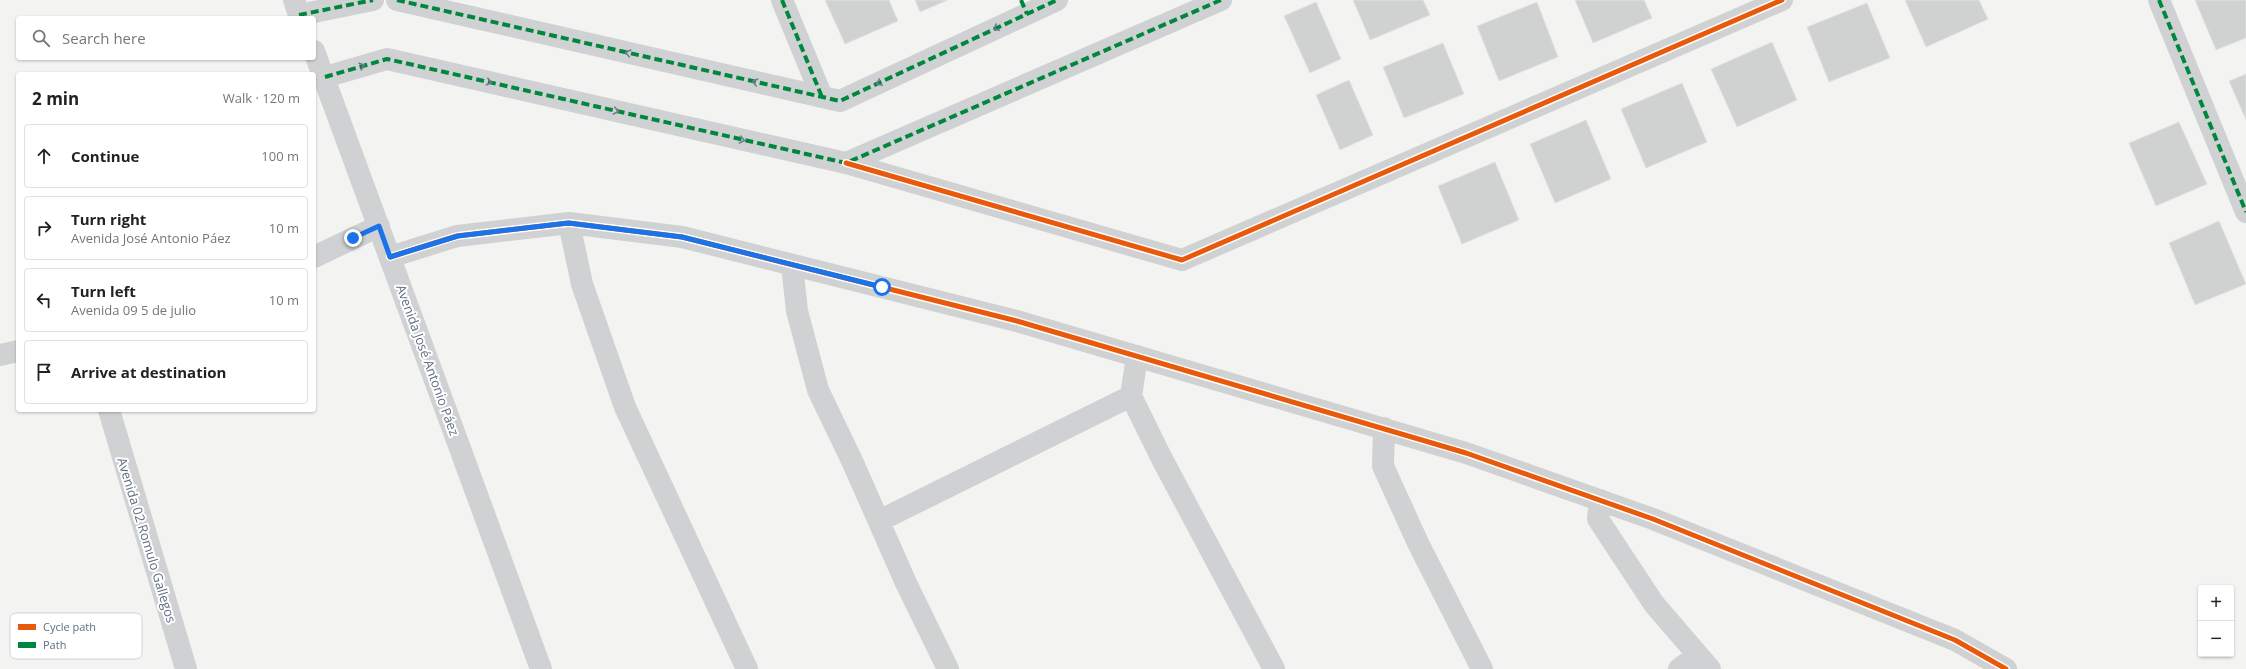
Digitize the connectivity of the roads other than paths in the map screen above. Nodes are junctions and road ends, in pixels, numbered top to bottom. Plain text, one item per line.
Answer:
1 (373, 0) edge
2 (397, 0) edge
3 (782, 0) edge
4 (1057, 0) edge
5 (1221, 0) edge
6 (1782, 0) edge
7 (2159, 0) edge
8 (1024, 7) edge
9 (298, 11) edge
10 (316, 56) edge
11 (325, 77) junction
12 (822, 97) junction
13 (846, 163) junction
14 (2246, 212) edge
15 (568, 223) junction
16 (379, 226) junction
17 (316, 256) edge
18 (390, 257) junction
19 (792, 265) junction
20 (16, 351) edge
21 (0, 355) edge
22 (1137, 356) junction
23 (1131, 396) junction
24 (110, 412) edge
25 (1384, 428) junction
26 (1600, 500) junction
27 (879, 521) junction
28 (1704, 662) edge
29 (186, 669) edge
30 (541, 669) edge
31 (747, 669) edge
32 (948, 669) edge
33 (1274, 669) edge
34 (1482, 669) edge
35 (1679, 669) edge
36 (2006, 669) edge

1 - 9 street
12 -> 2 street
3 - 12 street
4 - 8 street
5 - 13 street
6 - 13 street
7 - 14 street
8 -> 12 street
10 - 11 street, Avenida José Antonio Páez
11 -> 13 street
11 - 16 street, Avenida José Antonio Páez
15 - 18 street
15 - 19 street
15 - 31 street
16 - 17 street
16 - 18 street, Avenida José Antonio Páez
18 - 30 street, Avenida José Antonio Páez
19 - 22 street
19 - 27 street
20 - 21 street
22 - 23 street
22 - 25 street
23 - 27 street
23 - 33 street
24 - 29 street, Avenida 02 Romulo Gallegos
25 - 26 street
25 - 34 street
26 - 28 street
26 - 36 street
27 - 32 street
28 - 35 street

